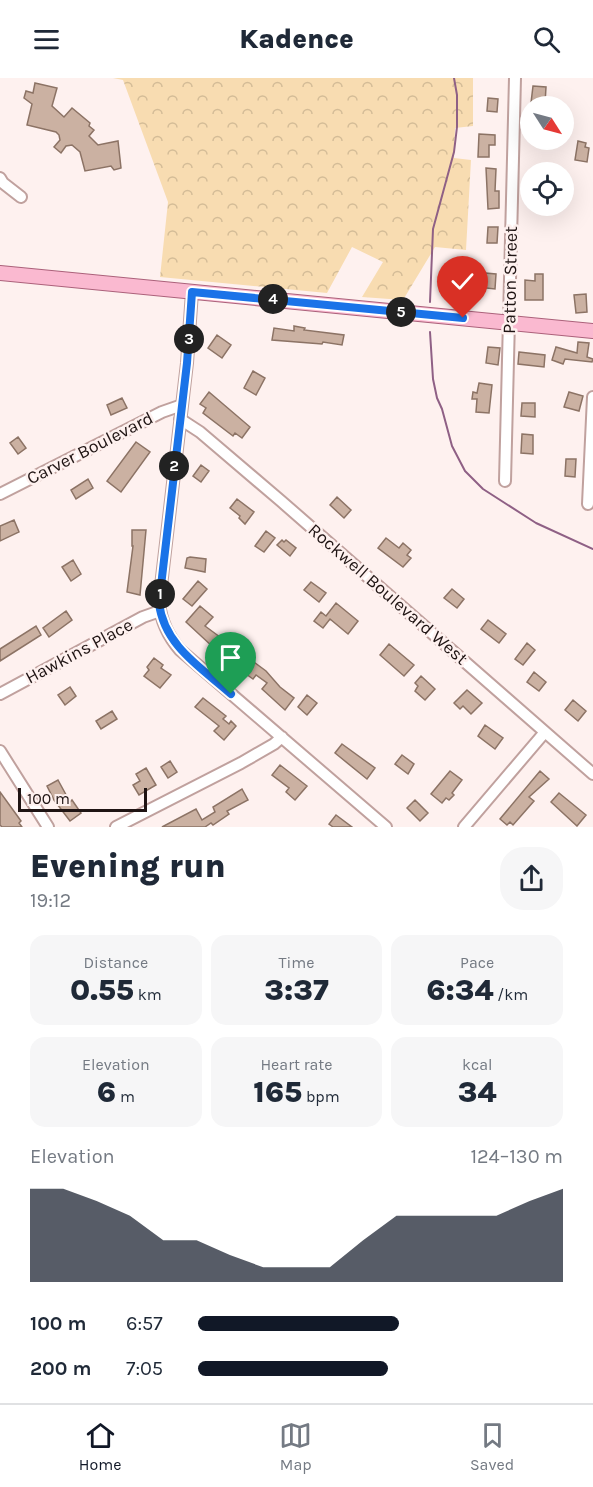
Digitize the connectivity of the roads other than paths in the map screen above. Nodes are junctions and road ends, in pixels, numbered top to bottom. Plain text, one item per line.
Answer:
1 (515, 78) edge
2 (0, 178) edge
3 (21, 197) dead end
4 (0, 273) edge
5 (192, 292) junction
6 (509, 322) junction
7 (593, 331) edge
8 (593, 397) edge
9 (182, 405) junction
10 (180, 419) junction
11 (505, 482) dead end
12 (0, 494) edge
13 (588, 504) dead end
14 (160, 611) junction
15 (0, 694) edge
16 (545, 732) junction
17 (282, 737) junction
18 (0, 751) edge
19 (593, 774) edge
20 (48, 827) edge
21 (116, 827) edge
22 (386, 827) edge
23 (464, 827) edge

1 - 6 street, Patton Street
2 - 3 street
4 - 5 main road
5 - 6 main road
5 - 9 street
6 - 7 main road
6 - 11 street, Patton Street
8 - 13 street
9 - 10 street
9 - 12 street, Carver Boulevard
10 - 14 street
10 - 16 street, Rockwell Boulevard West
14 - 15 street, Hawkins Place
14 - 17 street
16 - 19 street, Rockwell Boulevard West
16 - 23 street
17 - 21 street
17 - 22 street
18 - 20 street

